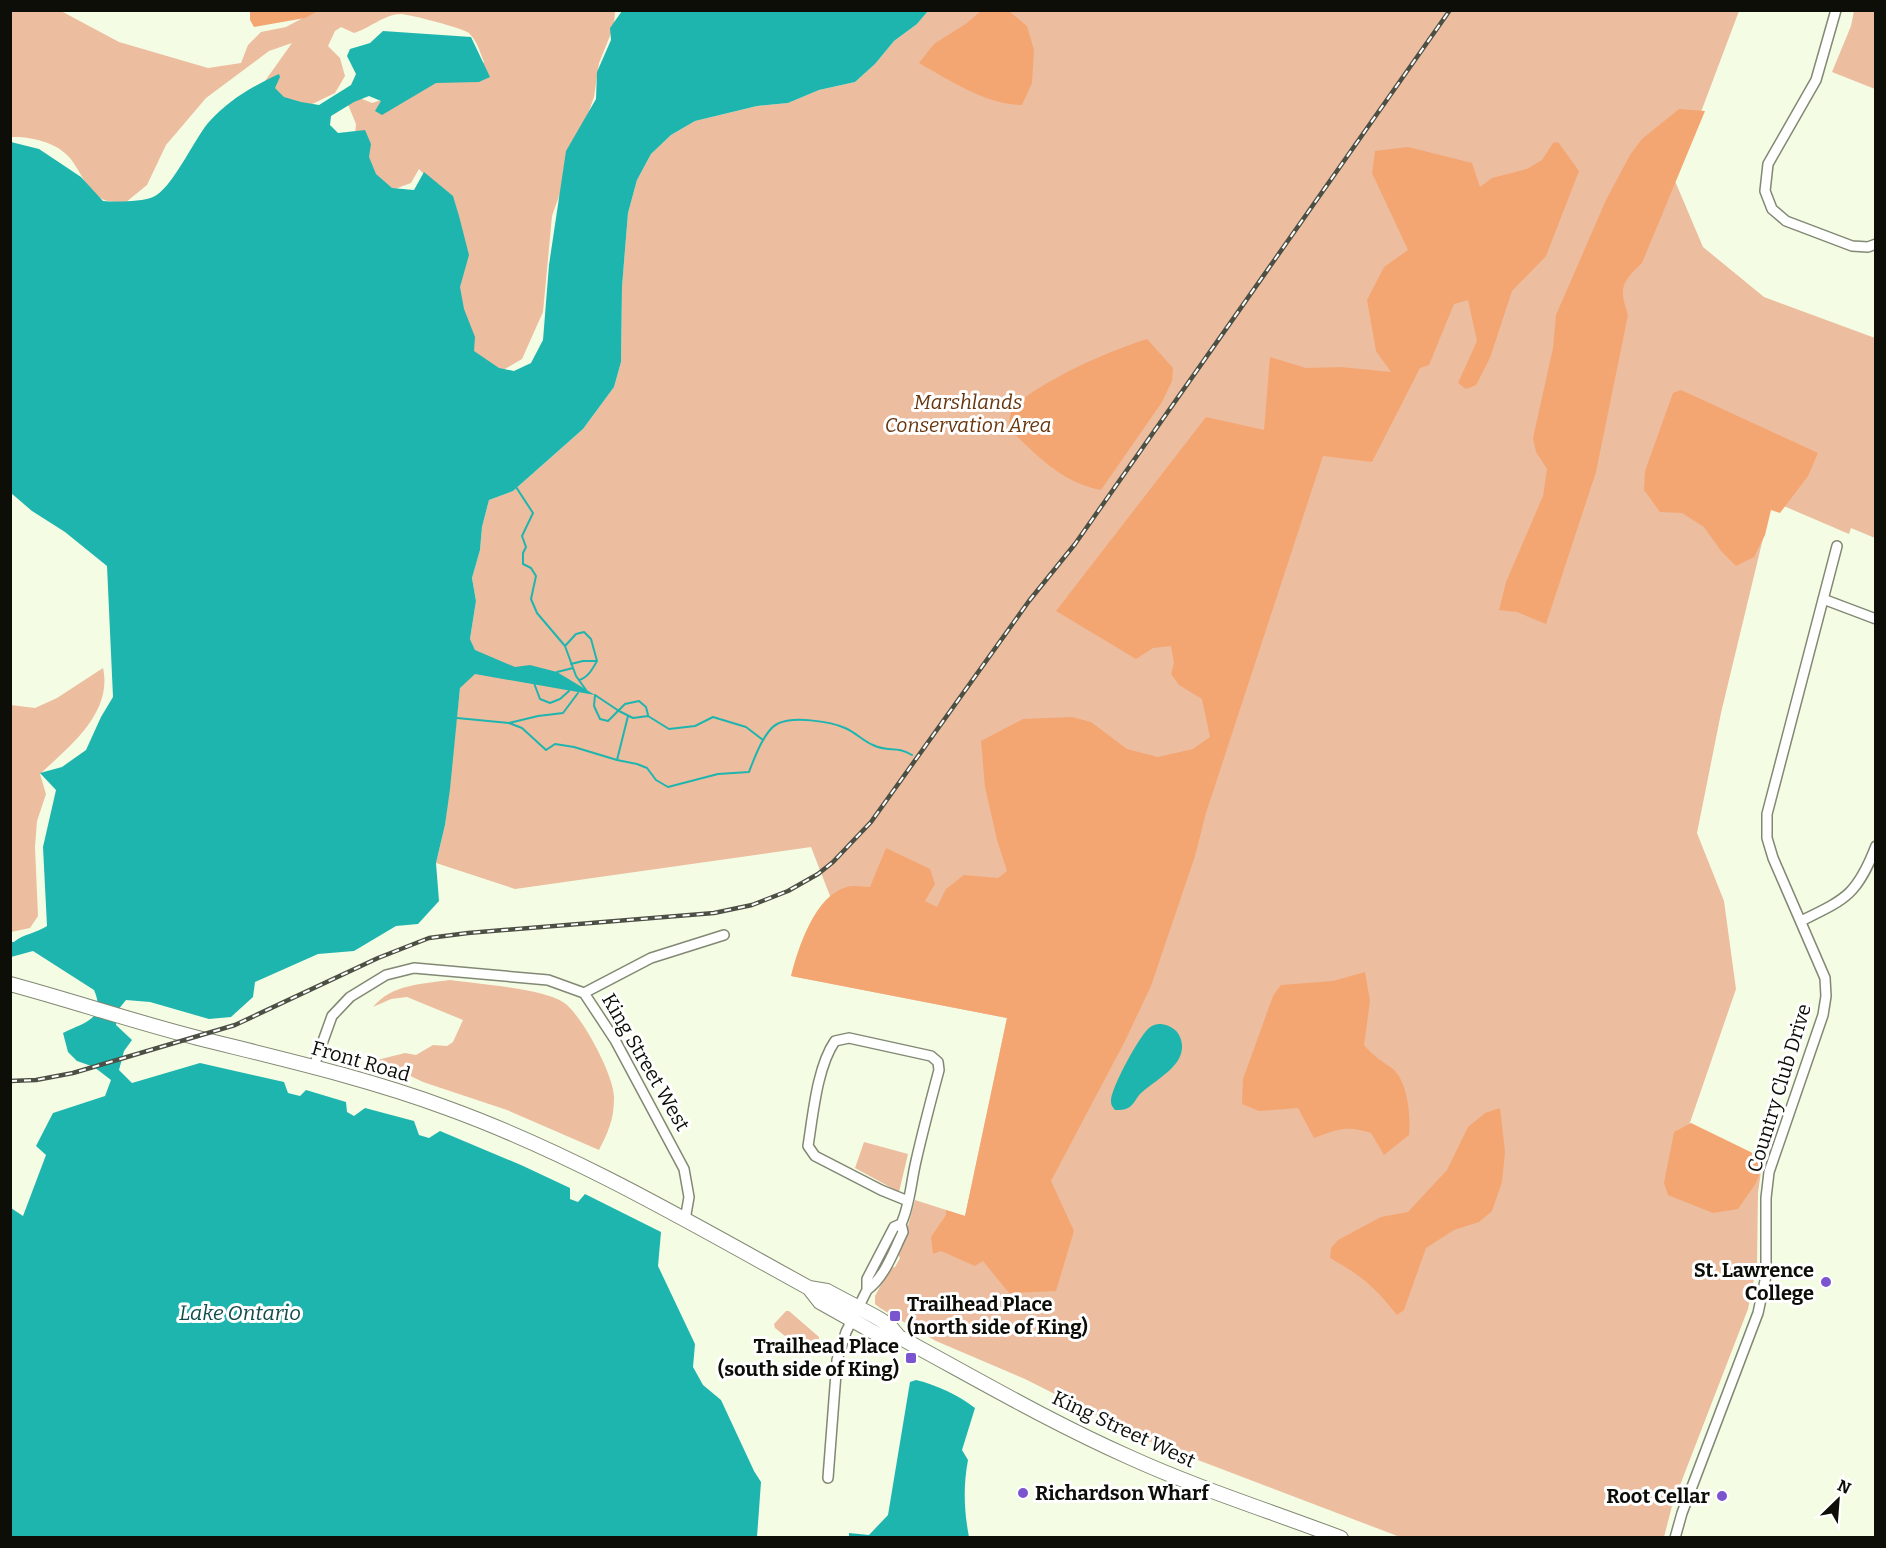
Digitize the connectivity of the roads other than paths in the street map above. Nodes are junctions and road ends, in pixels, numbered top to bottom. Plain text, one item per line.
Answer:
1 (1836, 10) edge
2 (1875, 244) edge
3 (1837, 546) dead end
4 (1823, 599) junction
5 (1875, 619) edge
6 (1875, 846) edge
7 (1801, 921) junction
8 (724, 935) dead end
9 (10, 984) edge
10 (584, 993) junction
11 (314, 1066) junction
12 (908, 1201) junction
13 (685, 1220) junction
14 (855, 1314) junction
15 (828, 1478) dead end
16 (1341, 1538) edge
17 (1675, 1538) edge

1 - 2 street
3 - 4 street, Country Club Drive
4 - 5 street
4 - 7 street, Country Club Drive
6 - 7 street
7 - 17 street, Country Club Drive
8 - 10 street
9 - 11 main road, Front Road
10 - 11 street, King Street West
10 - 13 street, King Street West
11 - 13 main road, Front Road
12 - 12 street
12 - 14 street
13 - 14 main road, King Street West
14 - 15 street
14 - 16 main road, King Street West

